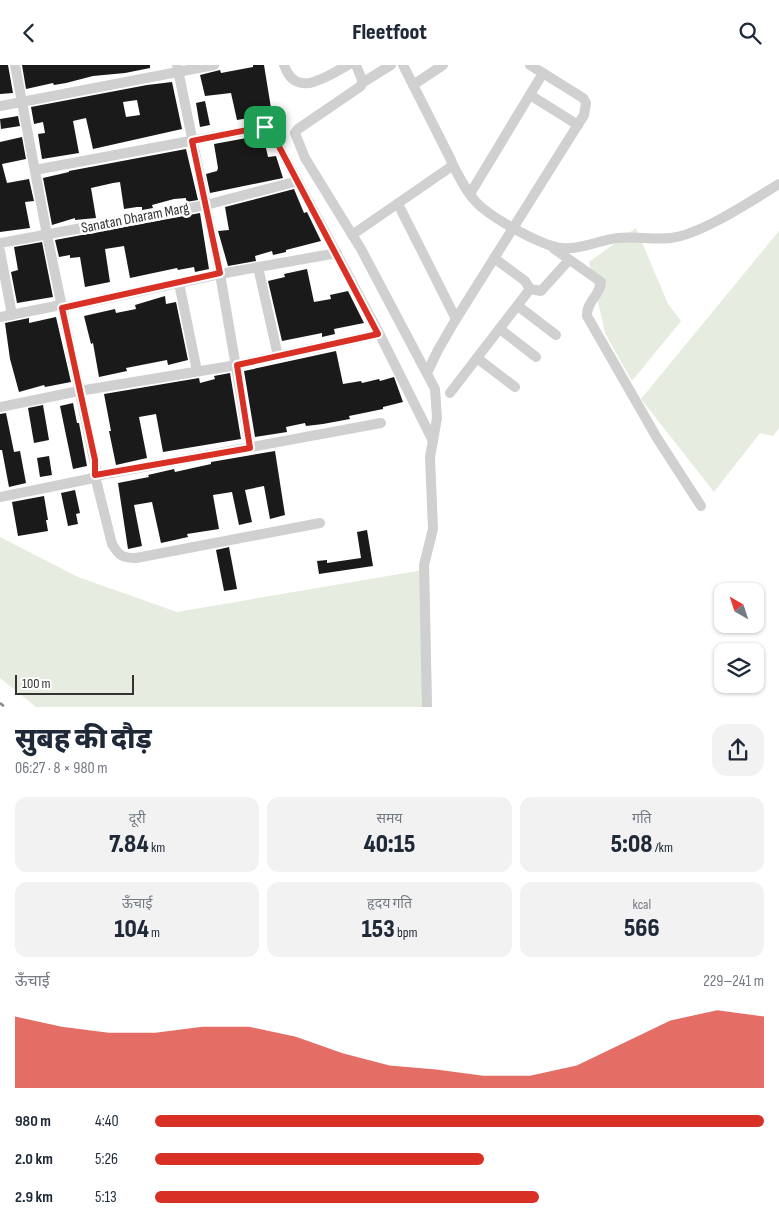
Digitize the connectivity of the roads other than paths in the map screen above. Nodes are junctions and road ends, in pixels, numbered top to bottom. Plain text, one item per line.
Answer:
1 (15, 65) edge
2 (214, 65) edge
3 (284, 65) edge
4 (348, 65) edge
5 (356, 65) edge
6 (391, 65) edge
7 (403, 65) edge
8 (443, 65) edge
9 (530, 65) edge
10 (178, 69) edge
11 (544, 73) junction
12 (362, 83) junction
13 (413, 85) junction
14 (530, 95) junction
15 (22, 102) junction
16 (0, 106) edge
17 (578, 125) junction
18 (192, 141) junction
19 (452, 163) junction
20 (35, 170) junction
21 (298, 181) junction
22 (779, 184) edge
23 (470, 194) junction
24 (398, 204) junction
25 (206, 205) junction
26 (513, 227) junction
27 (47, 235) junction
28 (352, 235) junction
29 (0, 243) edge
30 (550, 245) junction
31 (0, 251) edge
32 (337, 253) junction
33 (494, 258) junction
34 (568, 260) junction
35 (258, 267) junction
36 (220, 273) junction
37 (179, 283) junction
38 (530, 289) junction
39 (518, 306) junction
40 (62, 307) junction
41 (12, 315) junction
42 (0, 317) edge
43 (456, 319) junction
44 (500, 329) junction
45 (378, 334) junction
46 (556, 335) dead end
47 (278, 356) junction
48 (536, 357) dead end
49 (477, 358) junction
50 (237, 365) junction
51 (197, 371) junction
52 (427, 373) junction
53 (515, 387) dead end
54 (80, 391) junction
55 (450, 393) dead end
56 (0, 407) edge
57 (381, 423) dead end
58 (433, 441) junction
59 (250, 448) junction
60 (95, 475) junction
61 (0, 497) edge
62 (701, 506) dead end
63 (320, 523) dead end
64 (427, 707) edge

1 - 15 street
2 - 10 street
3 - 4 street
5 - 12 street
6 - 12 street
7 - 13 street
8 - 13 street
9 - 11 street
10 - 15 street
10 - 18 street
11 - 14 street
11 - 17 street
12 - 28 street
13 - 19 street
14 - 17 street
14 - 23 street
15 - 16 street
15 - 20 street
17 - 26 street
18 - 20 street
18 - 21 street
18 - 25 street
19 - 23 street
19 - 24 street
20 - 27 street
21 - 25 street, Sanatan Dharam Marg
21 - 32 street
22 - 30 street
23 - 26 street
24 - 28 street
24 - 43 street
25 - 27 street, Sanatan Dharam Marg
25 - 36 street
26 - 30 street
26 - 33 street
27 - 29 street, Sanatan Dharam Marg
27 - 40 street
28 - 52 street
30 - 34 street
31 - 41 street
32 - 35 street
32 - 45 street
33 - 38 street
33 - 43 street
34 - 38 street
34 - 62 street
35 - 36 street
35 - 47 street
36 - 37 street
36 - 50 street
37 - 40 street
37 - 51 street
38 - 39 street
39 - 44 street
39 - 46 street
40 - 41 street
40 - 54 street
41 - 42 street
43 - 52 street
44 - 48 street
44 - 49 street
45 - 47 street
45 - 58 street
47 - 50 street
49 - 53 street
49 - 55 street
50 - 51 street
50 - 59 street
51 - 54 street
52 - 58 street
54 - 56 street
54 - 60 street
57 - 59 street
58 - 64 street
59 - 60 street
60 - 61 street
60 - 63 street

